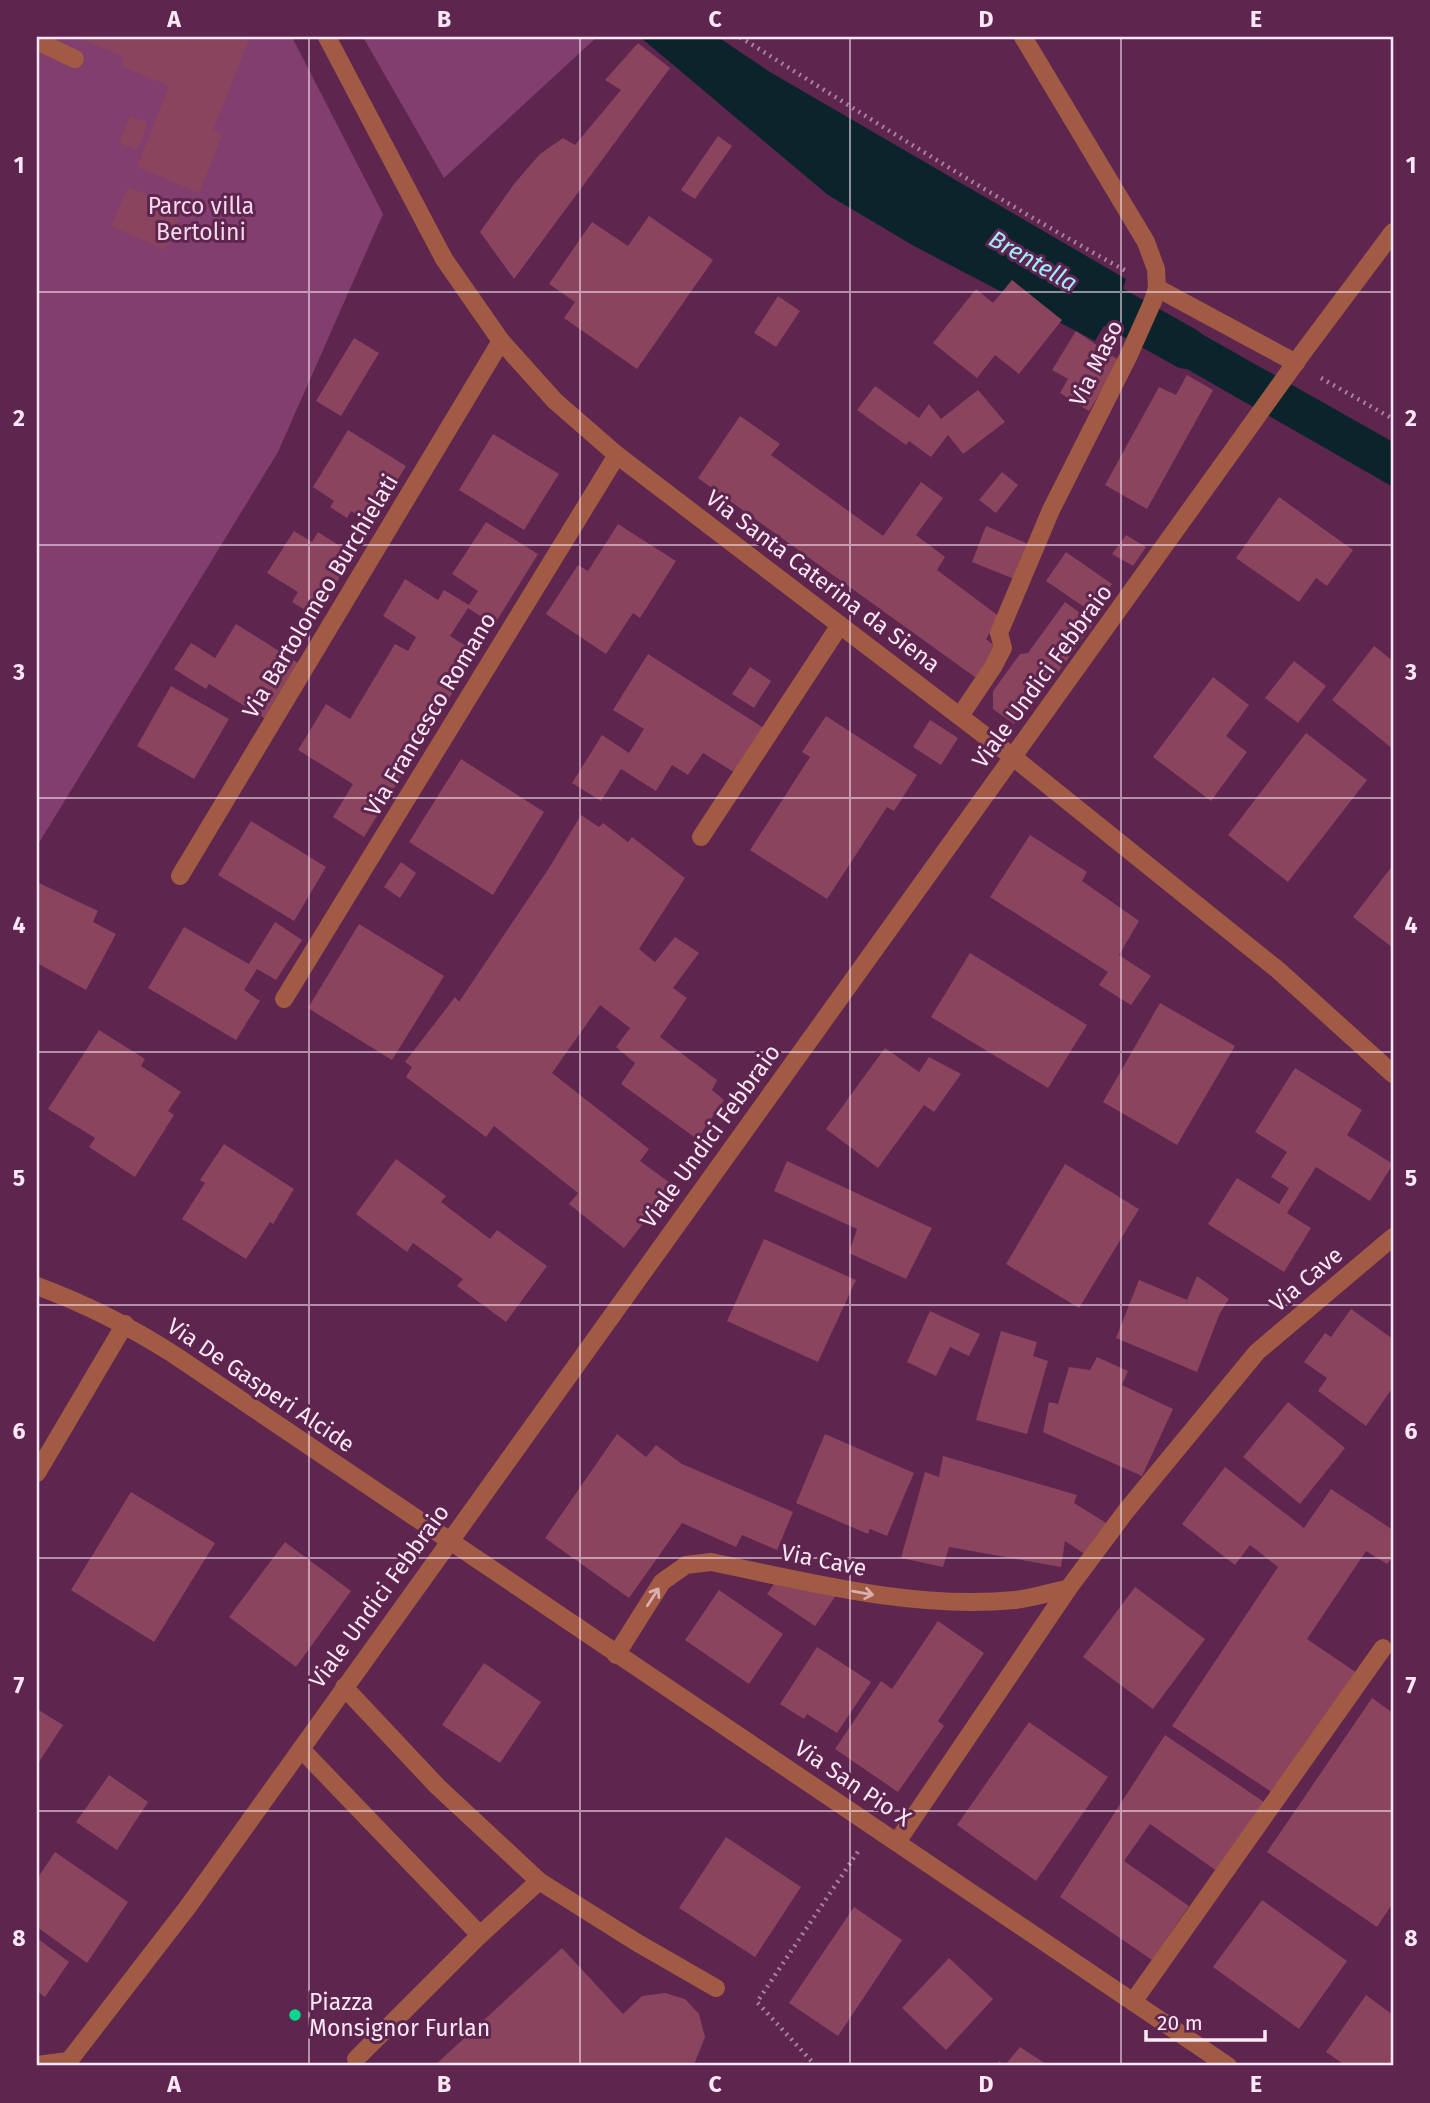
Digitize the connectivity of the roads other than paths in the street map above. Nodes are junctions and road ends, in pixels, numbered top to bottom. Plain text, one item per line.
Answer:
1 (327, 37) edge
2 (1023, 37) edge
3 (37, 41) edge
4 (75, 59) dead end
5 (1393, 232) edge
6 (1155, 295) junction
7 (501, 341) junction
8 (1293, 369) junction
9 (617, 455) junction
10 (840, 625) junction
11 (960, 716) junction
12 (1013, 757) junction
13 (701, 837) dead end
14 (180, 876) dead end
15 (284, 999) dead end
16 (1393, 1074) edge
17 (1393, 1237) edge
18 (37, 1286) edge
19 (125, 1324) junction
20 (37, 1473) edge
21 (450, 1540) junction
22 (1068, 1588) junction
23 (1383, 1648) dead end
24 (616, 1655) junction
25 (344, 1687) junction
26 (301, 1749) junction
27 (897, 1842) junction
28 (539, 1881) junction
29 (480, 1935) junction
30 (716, 1989) dead end
31 (1133, 2001) junction
32 (356, 2059) dead end
33 (67, 2064) edge
34 (37, 2065) edge
35 (1228, 2066) edge

1 - 7 street, Via Santa Caterina da Siena
2 - 6 street
3 - 4 street
5 - 8 street, Viale Undici Febbraio
6 - 8 street
6 - 11 street, Via Maso
7 - 9 street, Via Santa Caterina da Siena
7 - 14 street, Via Bartolomeo Burchielati
8 - 12 street, Viale Undici Febbraio
9 - 10 street, Via Santa Caterina da Siena
9 - 15 street, Via Francesco Romano
10 - 11 street, Via Santa Caterina da Siena
10 - 13 street
11 - 12 street, Via Santa Caterina da Siena
12 - 16 street, Via Santa Caterina da Siena
12 - 21 street, Viale Undici Febbraio
17 - 22 street, Via Cave
18 - 19 street, Via De Gasperi Alcide
19 - 20 street
19 - 21 street, Via De Gasperi Alcide
21 - 24 street, Via San Pio X
21 - 25 street, Viale Undici Febbraio
24 -> 22 street, Via Cave
22 - 27 street, Via Cave
23 - 31 street
24 - 27 street, Via San Pio X
25 - 26 street, Viale Undici Febbraio
25 - 28 street
26 - 29 street
26 - 33 street, Viale Undici Febbraio
27 - 31 street, Via San Pio X
28 - 29 street
28 - 30 street
29 - 32 street
31 - 35 street, Via San Pio X
33 - 34 street

